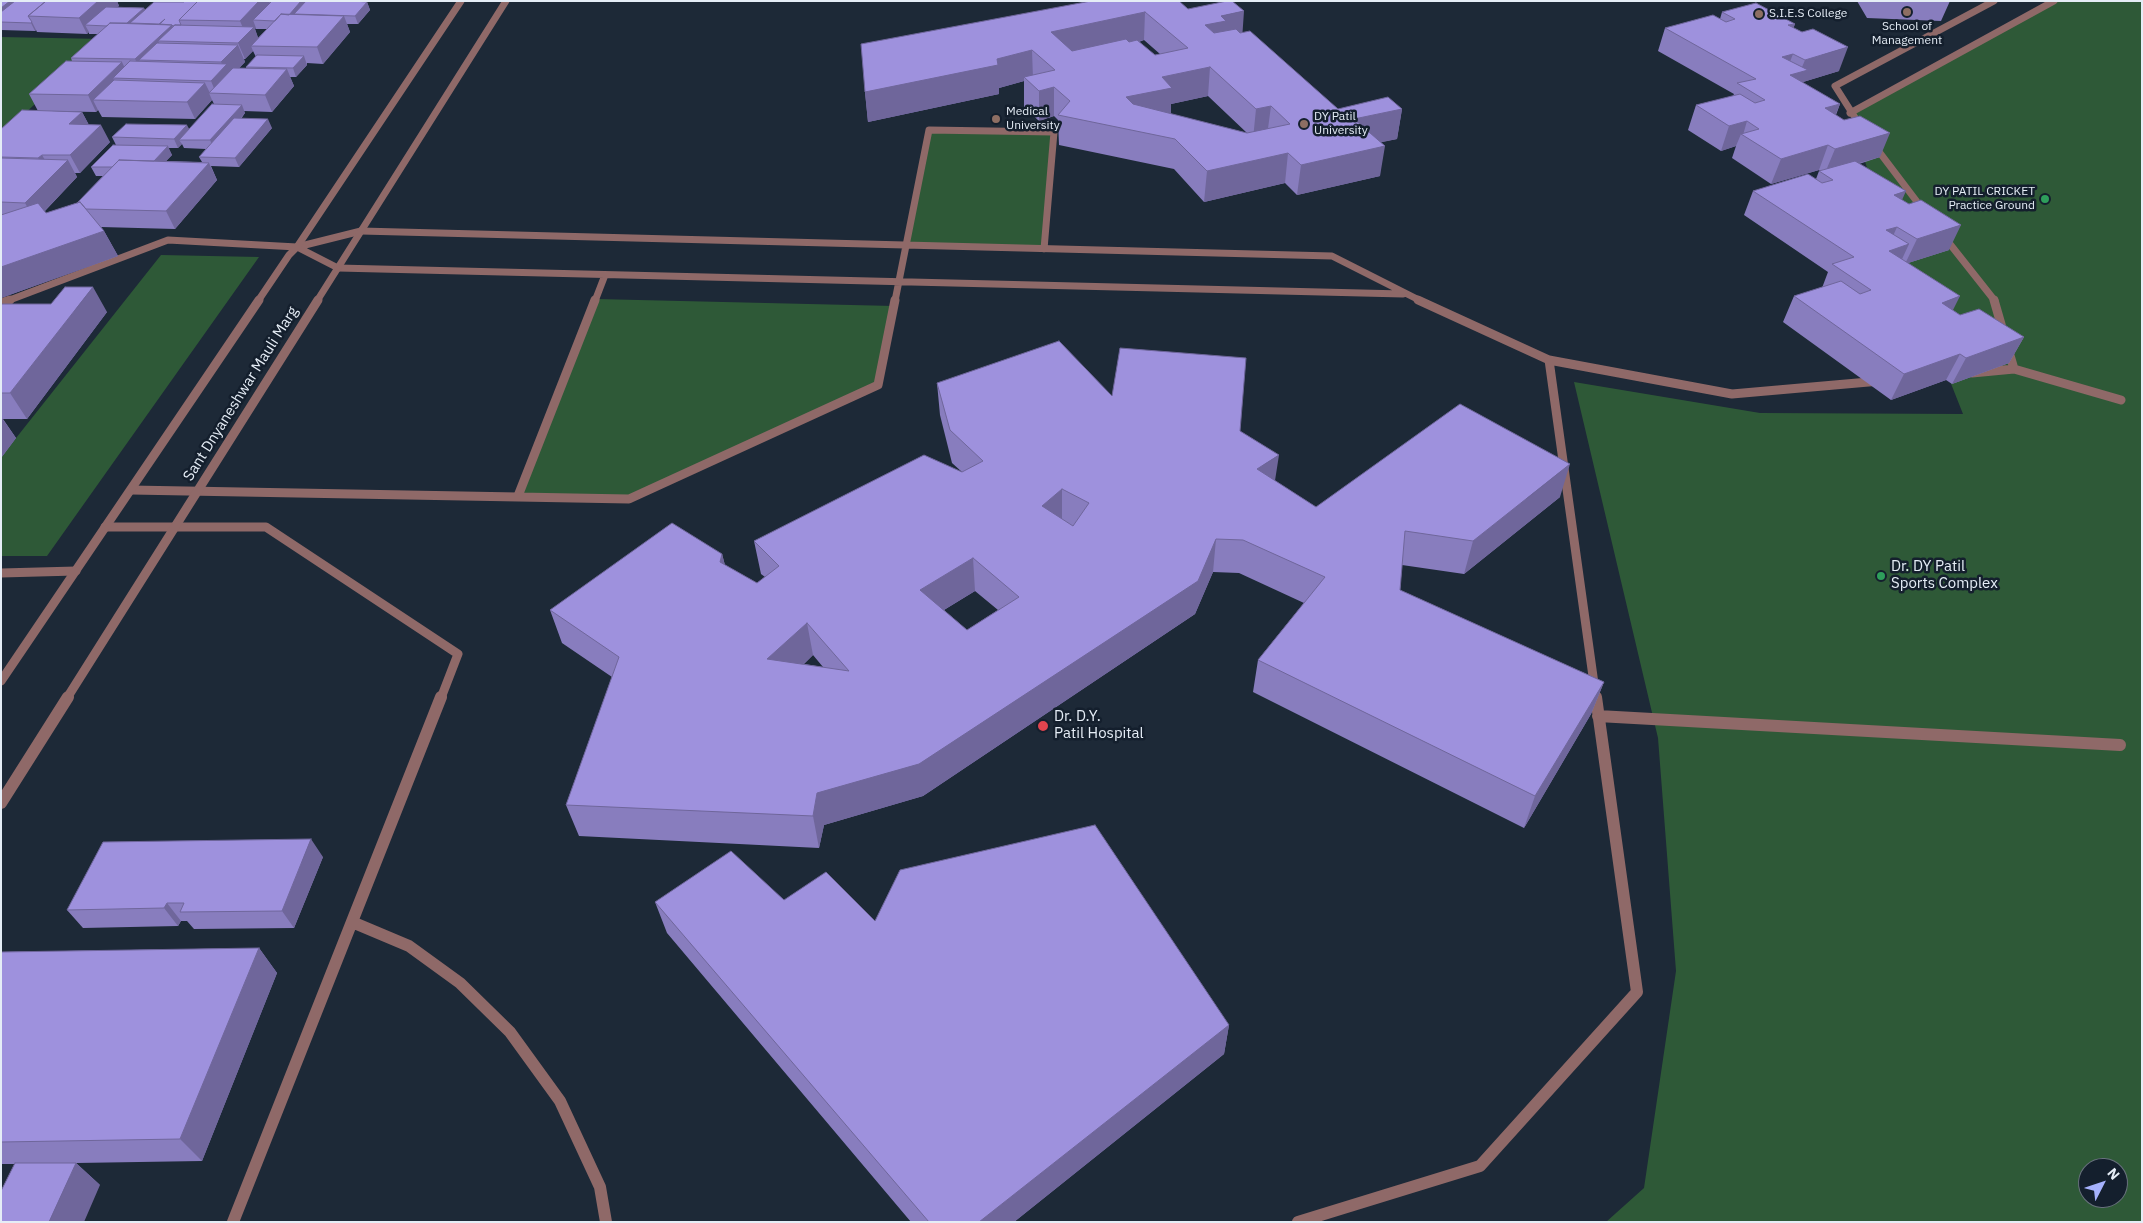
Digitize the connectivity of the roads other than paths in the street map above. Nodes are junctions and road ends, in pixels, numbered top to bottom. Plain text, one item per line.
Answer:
1 (461, 1) edge
2 (506, 1) edge
3 (1994, 1) edge
4 (2054, 1) edge
5 (1850, 113) junction
6 (1932, 222) edge
7 (1938, 229) edge
8 (361, 231) junction
9 (906, 245) junction
10 (297, 247) junction
11 (1044, 249) junction
12 (338, 268) junction
13 (605, 275) junction
14 (899, 283) junction
15 (1406, 294) junction
16 (1, 303) edge
17 (1549, 360) junction
18 (2014, 369) junction
19 (1966, 374) edge
20 (1888, 380) edge
21 (2121, 400) dead end
22 (131, 490) junction
23 (197, 491) junction
24 (518, 496) junction
25 (175, 526) junction
26 (105, 527) junction
27 (76, 570) junction
28 (1, 573) edge
29 (1, 681) edge
30 (1598, 716) junction
31 (2120, 745) dead end
32 (1, 803) edge
33 (352, 922) dead end
34 (233, 1222) edge
35 (606, 1222) edge
36 (1298, 1222) edge

1 - 10 street
2 - 8 street, Sant Dnyaneshwar Mauli Marg
3 - 5 street
4 - 5 street
5 - 6 street
7 - 18 street
8 - 9 street
8 - 10 street
8 - 12 street, Sant Dnyaneshwar Mauli Marg
9 - 11 street
9 - 11 street
9 - 14 street
10 - 12 street
10 - 16 street
10 - 22 street
11 - 15 street
12 - 13 street
12 - 23 street, Sant Dnyaneshwar Mauli Marg
13 - 14 street
13 - 24 street
14 - 15 street
14 - 24 street
15 - 17 street
17 - 20 street
17 - 30 street
18 - 19 street
18 - 21 street
22 - 23 street
22 - 26 street
23 - 24 street
23 - 25 street, Sant Dnyaneshwar Mauli Marg
25 - 26 street
25 - 32 street, Sant Dnyaneshwar Mauli Marg
25 - 34 street
26 - 27 street
27 - 28 street
27 - 29 street
30 - 31 street
30 - 36 street
33 - 35 street

